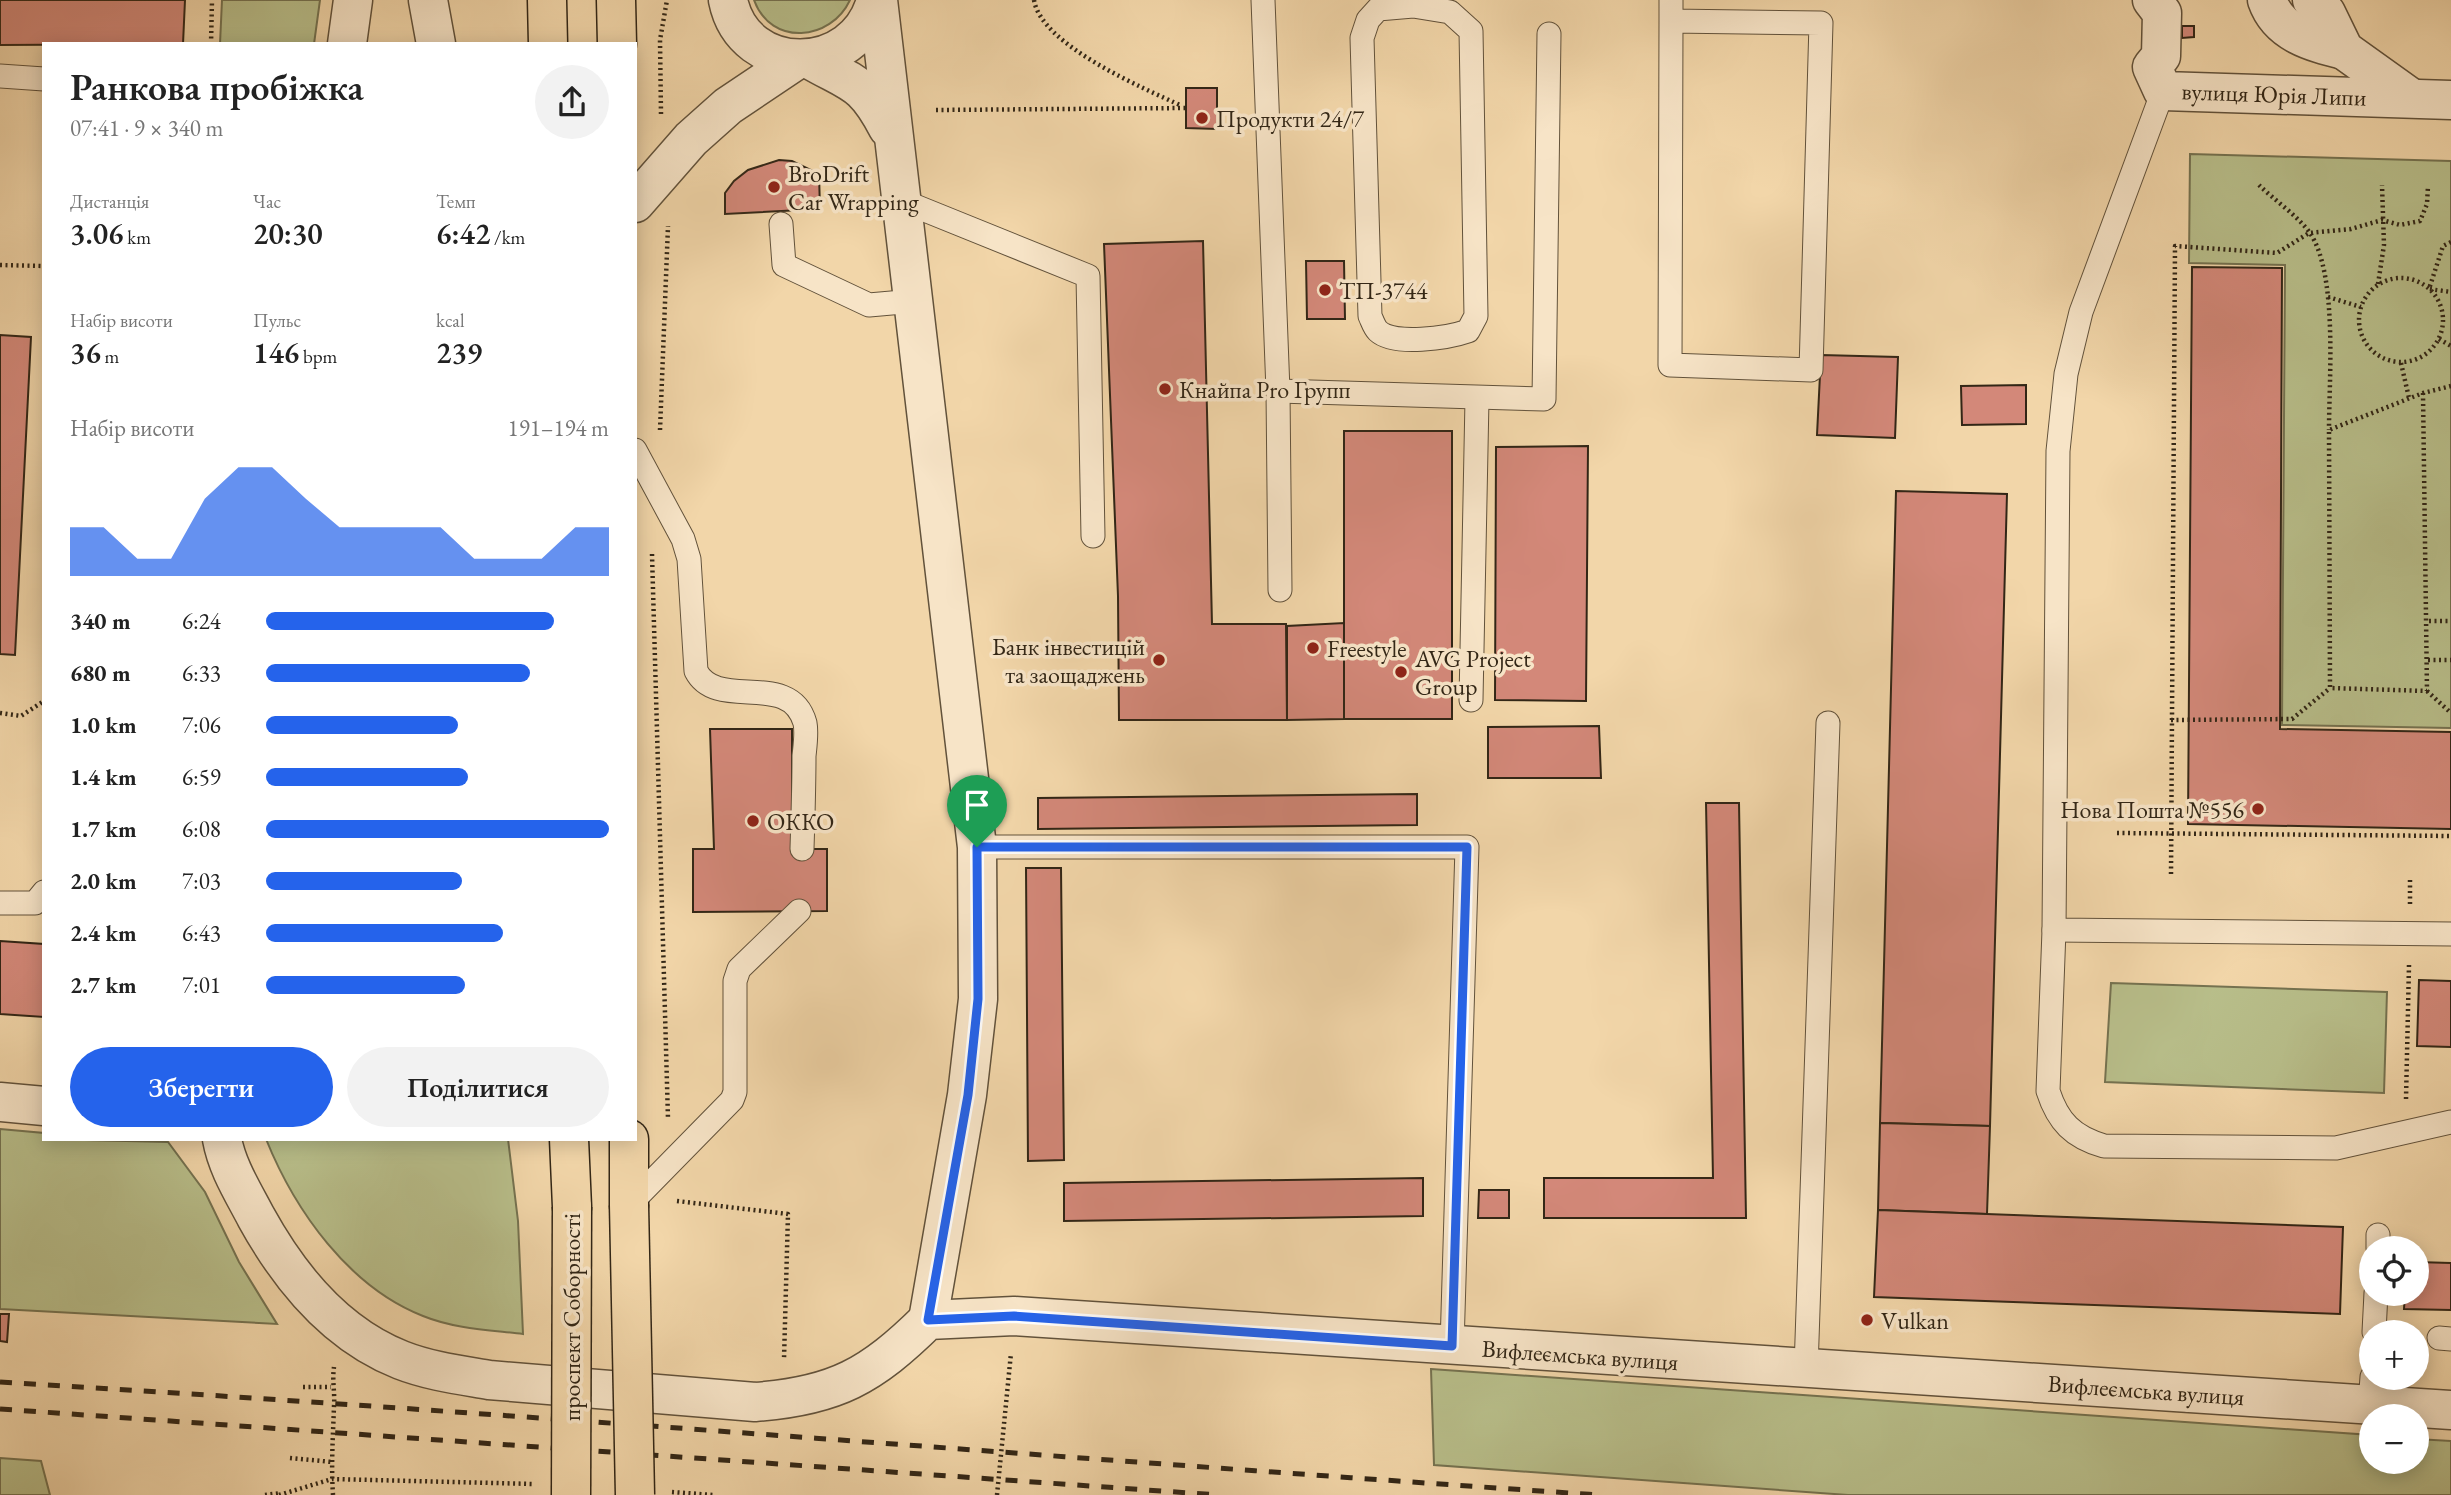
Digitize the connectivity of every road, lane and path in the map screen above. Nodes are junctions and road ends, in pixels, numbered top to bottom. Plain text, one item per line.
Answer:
1 (212, 0) edge
2 (353, 0) edge
3 (428, 0) edge
4 (547, 0) edge
5 (616, 0) edge
6 (667, 0) edge
7 (728, 0) edge
8 (877, 0) edge
9 (1034, 0) edge
10 (1263, 0) edge
11 (2151, 0) edge
12 (2267, 0) edge
13 (2312, 0) edge
14 (1413, 3) edge
15 (1671, 11) edge
16 (1549, 34) dead end
17 (211, 42) edge
18 (347, 42) edge
19 (436, 42) edge
20 (548, 42) edge
21 (617, 42) edge
22 (2344, 50) junction
23 (803, 59) junction
24 (0, 76) edge
25 (42, 79) edge
26 (2157, 79) junction
27 (2411, 98) junction
28 (2451, 100) edge
29 (936, 110) dead end
30 (661, 119) dead end
31 (893, 136) junction
32 (2259, 185) dead end
33 (2382, 185) dead end
34 (2428, 186) dead end
35 (900, 200) junction
36 (652, 212) edge
37 (2382, 220) junction
38 (781, 224) dead end
39 (2309, 233) junction
40 (2451, 242) edge
41 (0, 265) edge
42 (42, 266) edge
43 (2378, 285) junction
44 (2429, 289) junction
45 (2451, 292) edge
46 (2328, 297) junction
47 (914, 302) junction
48 (2361, 307) junction
49 (2439, 339) junction
50 (2451, 346) edge
51 (2401, 363) junction
52 (2451, 386) edge
53 (1278, 391) junction
54 (2423, 393) junction
55 (2409, 398) junction
56 (1477, 399) junction
57 (2329, 430) junction
58 (637, 454) edge
59 (657, 492) junction
60 (1093, 536) dead end
61 (1280, 590) dead end
62 (2429, 621) junction
63 (2451, 621) edge
64 (2428, 660) junction
65 (2451, 660) edge
66 (2330, 688) junction
67 (2427, 691) junction
68 (1471, 700) dead end
69 (42, 703) edge
70 (0, 713) edge
71 (2451, 713) edge
72 (2171, 720) junction
73 (1828, 723) dead end
74 (2118, 833) dead end
75 (2171, 834) junction
76 (2451, 836) edge
77 (977, 847) junction
78 (802, 849) dead end
79 (2171, 874) dead end
80 (2410, 878) dead end
81 (42, 894) edge
82 (0, 903) edge
83 (799, 911) dead end
84 (2410, 912) dead end
85 (2054, 930) junction
86 (2451, 934) edge
87 (2409, 951) dead end
88 (0, 1102) edge
89 (42, 1106) edge
90 (2451, 1122) edge
91 (2413, 1131) junction
92 (223, 1141) edge
93 (569, 1141) edge
94 (629, 1141) edge
95 (667, 1168) junction
96 (629, 1205) junction
97 (928, 1320) junction
98 (1452, 1346) junction
99 (336, 1354) dead end
100 (1806, 1369) junction
101 (784, 1371) dead end
102 (303, 1387) dead end
103 (331, 1387) junction
104 (1008, 1391) dead end
105 (2371, 1391) edge
106 (2451, 1410) edge
107 (290, 1458) dead end
108 (332, 1462) junction
109 (332, 1479) junction
110 (554, 1490) edge
111 (647, 1493) edge
112 (281, 1494) edge
113 (265, 1495) edge
114 (333, 1495) edge
115 (713, 1495) edge
116 (997, 1495) edge

1 - 17 path
2 - 18 street
3 - 19 street
4 - 20 highway
5 - 21 highway
6 - 30 path
7 - 23 street
8 - 23 street
8 - 31 street
9 - 29 path
10 - 53 lane
11 - 26 street, вулиця Юрія Липи
12 - 22 street, вулиця Юрія Липи
13 - 22 street, вулиця Юрія Липи
14 - 14 lane
15 - 15 lane
16 - 56 lane
22 - 27 street, вулиця Юрія Липи
23 - 31 street
23 - 36 street
24 - 25 lane
26 - 27 street, вулиця Юрія Липи
26 - 85 lane
27 - 28 street, вулиця Юрія Липи
31 - 35 street
32 - 39 path
33 - 37 path
34 - 37 path
35 - 47 street
35 - 60 lane
36 - 59 path
37 - 39 path
37 - 43 path
38 - 47 lane
39 - 46 path
39 - 72 path
40 - 44 path
41 - 42 path
43 - 44 path
43 - 48 path
44 - 45 path
44 - 49 path
46 - 48 path
46 - 57 path
47 - 77 street
48 - 51 path
49 - 50 path
49 - 51 path
51 - 55 path
52 - 54 path
53 - 56 lane
53 - 61 lane
54 - 55 path
54 - 62 path
55 - 57 path
56 - 68 lane
57 - 66 path
58 - 59 lane
59 - 78 lane
59 - 95 path
62 - 63 path
62 - 64 path
64 - 65 path
64 - 67 path
66 - 67 path
66 - 72 path
67 - 71 path
69 - 70 path
72 - 75 path
73 - 100 lane
74 - 75 path
75 - 76 path
75 - 79 path
77 - 97 street
77 - 98 lane
80 - 84 path
81 - 82 lane
83 - 95 lane
85 - 86 lane
85 - 91 lane
87 - 91 path
88 - 89 street
90 - 91 lane
92 - 97 street
93 - 110 highway, проспект Соборності, bridge
94 - 96 highway
95 - 96 lane
95 - 101 path
96 - 111 highway, bridge
97 - 98 street, Вифлеємська вулиця
98 - 100 street, Вифлеємська вулиця
99 - 103 path
100 - 105 street, Вифлеємська вулиця
102 - 103 path
103 - 108 path
104 - 116 path
105 - 106 street, Вифлеємська вулиця
107 - 108 path
108 - 109 path
109 - 110 path
109 - 112 path
109 - 114 path
111 - 115 path
112 - 113 path

